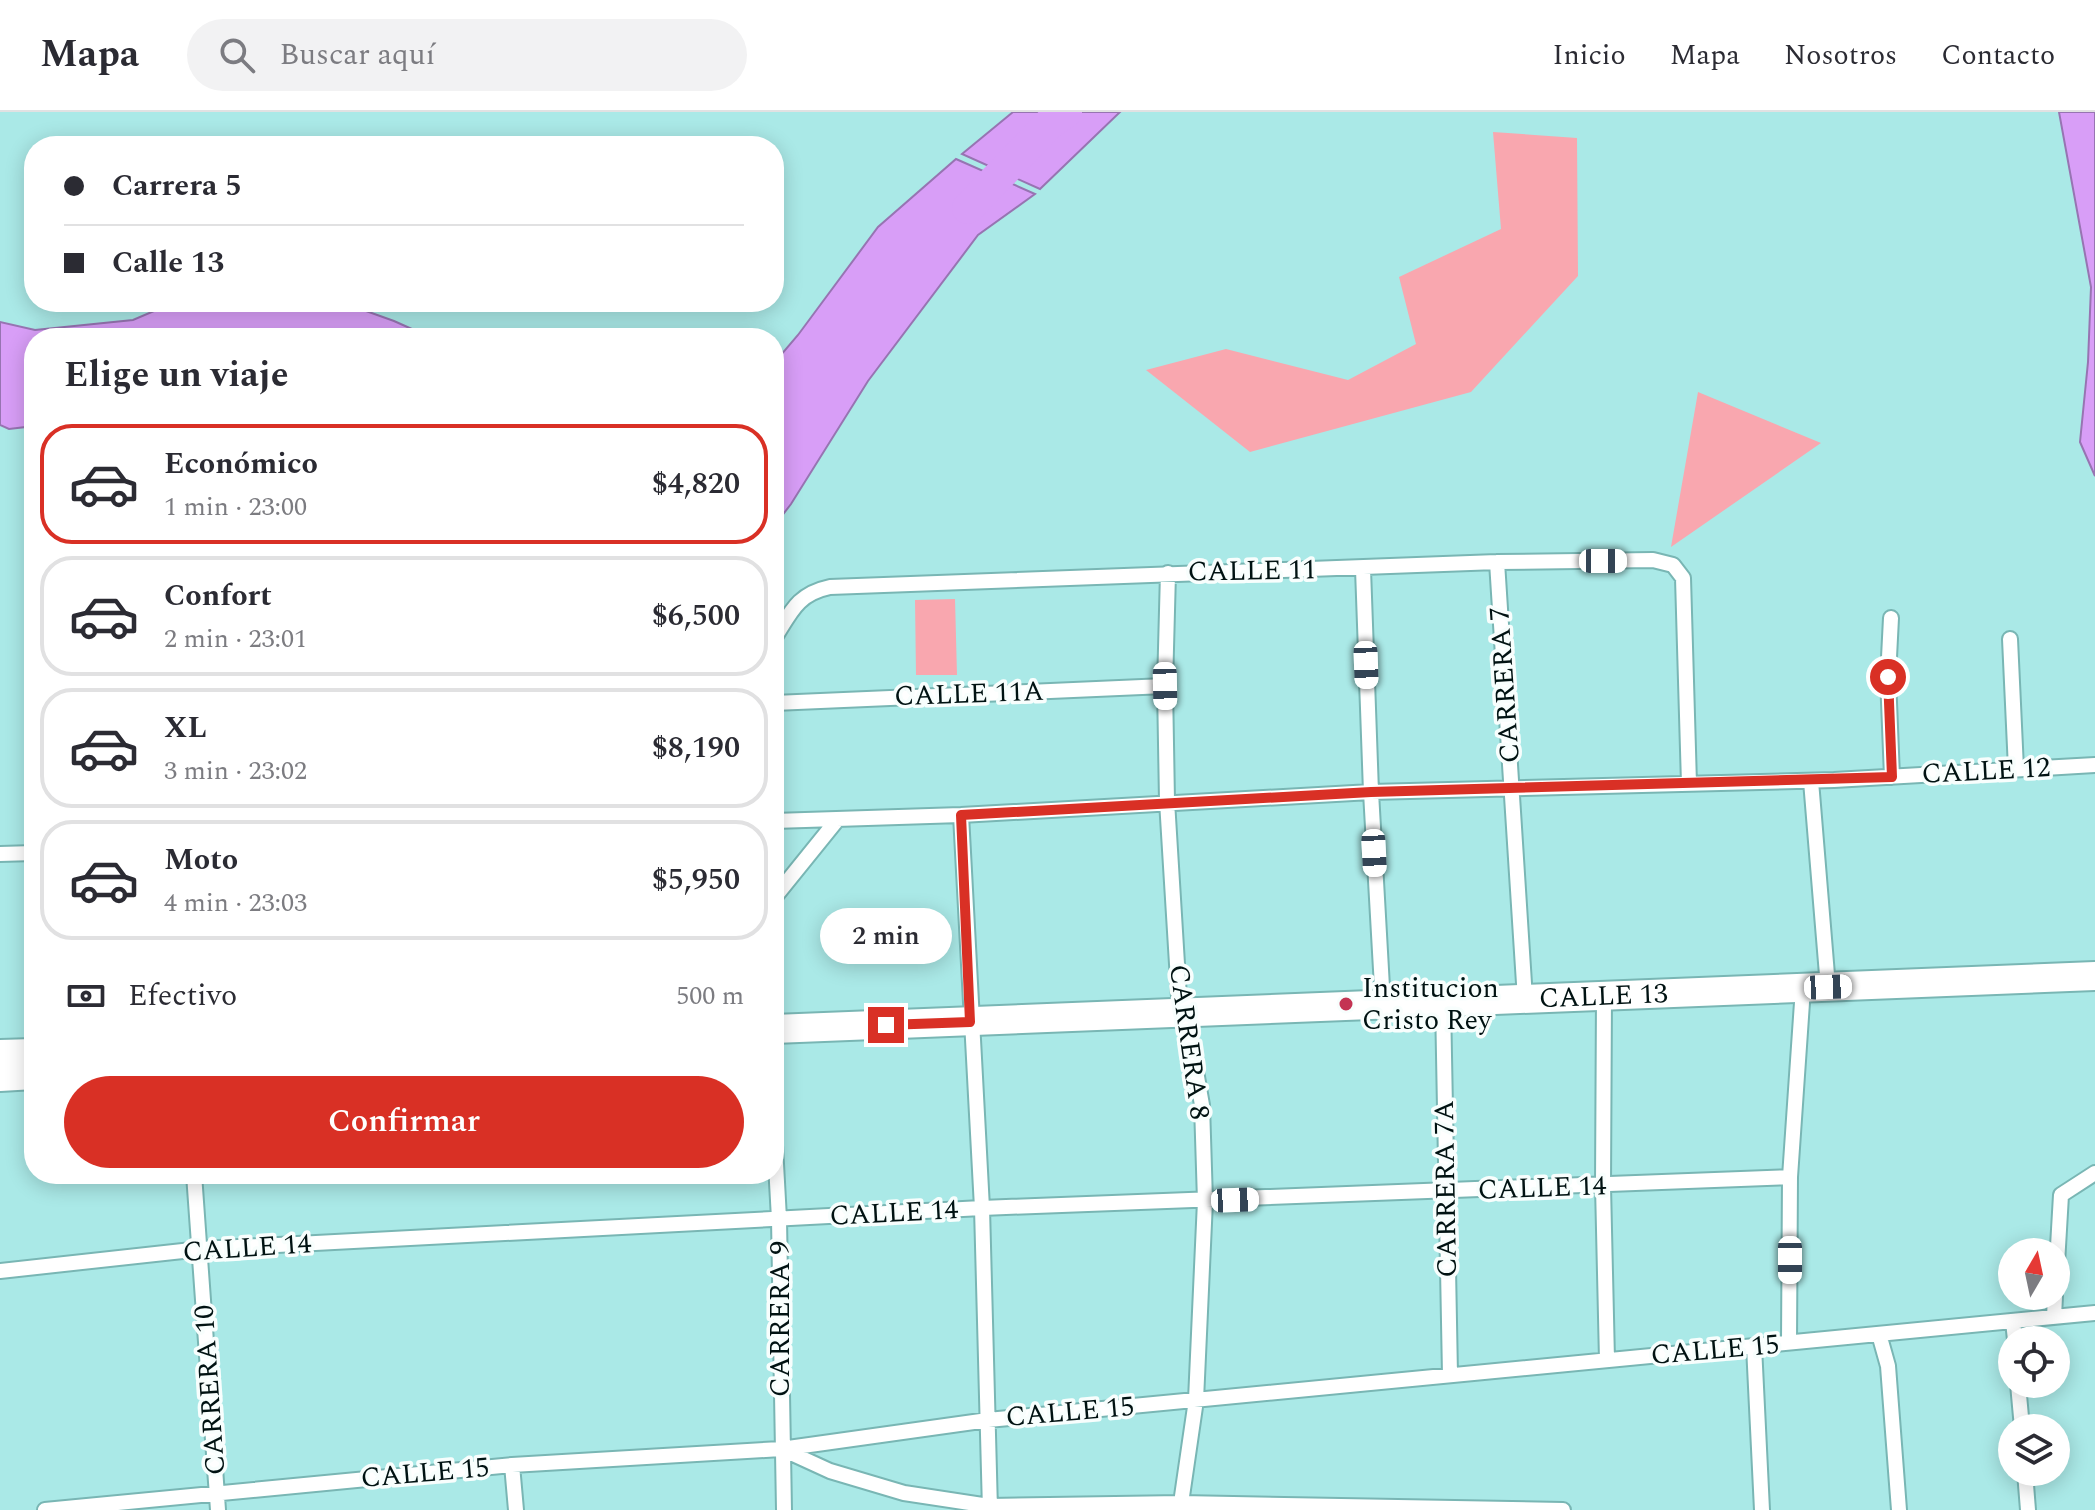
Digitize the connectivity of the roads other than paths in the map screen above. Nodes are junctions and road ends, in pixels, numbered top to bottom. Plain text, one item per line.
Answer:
1 (1497, 562) junction
2 (1363, 569) junction
3 (1168, 573) junction
4 (1891, 618) dead end
5 (784, 623) edge
6 (2010, 639) dead end
7 (1165, 686) junction
8 (784, 703) edge
9 (2095, 765) edge
10 (2016, 769) junction
11 (1892, 777) junction
12 (1811, 781) junction
13 (1689, 784) junction
14 (1511, 789) junction
15 (1371, 792) junction
16 (1167, 801) junction
17 (961, 815) junction
18 (837, 820) junction
19 (784, 821) edge
20 (24, 853) edge
21 (0, 854) edge
22 (784, 886) edge
23 (2095, 976) edge
24 (1816, 988) junction
25 (1604, 996) junction
26 (1525, 999) junction
27 (1443, 1002) junction
28 (1383, 1005) junction
29 (1180, 1013) junction
30 (970, 1022) junction
31 (784, 1029) edge
32 (24, 1053) edge
33 (0, 1054) edge
34 (24, 1076) edge
35 (0, 1077) edge
36 (2095, 1173) edge
37 (1790, 1177) junction
38 (195, 1184) edge
39 (777, 1184) edge
40 (1603, 1186) junction
41 (1445, 1192) junction
42 (1205, 1201) junction
43 (982, 1208) junction
44 (779, 1219) junction
45 (2058, 1238) edge
46 (201, 1249) junction
47 (0, 1271) edge
48 (2054, 1310) edge
49 (2095, 1313) edge
50 (2054, 1317) junction
51 (2013, 1321) junction
52 (2014, 1326) edge
53 (1879, 1334) junction
54 (1789, 1342) junction
55 (1754, 1346) junction
56 (1607, 1360) junction
57 (1450, 1375) junction
58 (1196, 1400) junction
59 (988, 1420) junction
60 (781, 1449) junction
61 (512, 1465) junction
62 (2026, 1486) edge
63 (217, 1493) junction
64 (1180, 1506) edge
65 (990, 1508) edge
66 (1385, 1509) edge
67 (45, 1510) edge
68 (218, 1510) edge
69 (516, 1510) edge
70 (784, 1510) edge
71 (1562, 1510) edge
72 (1762, 1510) edge
73 (1899, 1510) edge
74 (2028, 1510) edge

1 - 2 street, CALLE 11
1 - 13 street, CALLE 11
1 - 14 street, CARRERA 7
2 - 3 street, CALLE 11
2 - 15 street
3 - 5 street, CALLE 11
3 - 7 street, CARRERA 8
4 - 11 street
6 - 10 street
7 - 8 street, CALLE 11A
7 - 16 street, CARRERA 8
9 - 10 street, CALLE 12
10 - 11 street, CALLE 12
11 - 12 street, CALLE 12
12 - 13 street, CALLE 12
12 - 24 street
13 - 14 street, CALLE 12
14 - 15 street, CALLE 12
14 - 26 street, CARRERA 7
15 - 16 street, CALLE 12
15 - 28 street
16 - 17 street, CALLE 12
16 - 29 street, CARRERA 8
17 - 18 street, CALLE 12
17 - 30 street
18 - 19 street, CALLE 12
18 - 22 street
20 - 21 street
23 - 24 highway, CALLE 13
24 - 25 highway, CALLE 13
24 - 37 street
25 - 26 highway, CALLE 13
25 - 40 street
26 - 27 highway, CALLE 13
27 - 28 highway, CALLE 13
27 - 41 street, CARRERA 7A
28 - 29 highway, CALLE 13
29 - 30 highway, CALLE 13
29 - 42 street, CARRERA 8
30 - 31 highway, CALLE 13
30 - 43 street
32 - 33 highway
34 - 35 highway
36 - 45 street
37 - 40 street, CALLE 14
37 - 54 street
38 - 46 street, CARRERA 10
39 - 44 street, CARRERA 9
40 - 41 street, CALLE 14
40 - 56 street
41 - 42 street, CALLE 14
41 - 57 street, CARRERA 7A
42 - 43 street, CALLE 14
42 - 58 street, CARRERA 8
43 - 44 street, CALLE 14
43 - 59 street
44 - 46 street, CALLE 14
44 - 60 street, CARRERA 9
46 - 47 street, CALLE 14
46 - 63 street, CARRERA 10
48 - 50 street
49 - 50 street, CALLE 15
50 - 51 street, CALLE 15
51 - 52 street
51 - 53 street, CALLE 15
53 - 54 street, CALLE 15
53 - 73 street
54 - 55 street, CALLE 15
55 - 56 street, CALLE 15
55 - 72 street
56 - 57 street, CALLE 15
57 - 58 street, CALLE 15
58 - 59 street, CALLE 15
58 - 64 street, CARRERA 8
59 - 60 street, CALLE 15
59 - 65 street
60 - 61 street, CALLE 15
60 - 65 street
60 - 70 street, CARRERA 9
61 - 63 street, CALLE 15
61 - 69 street
62 - 74 street
63 - 67 street, CALLE 15
63 - 68 street, CARRERA 10
64 - 65 street
64 - 66 street
66 - 71 street

